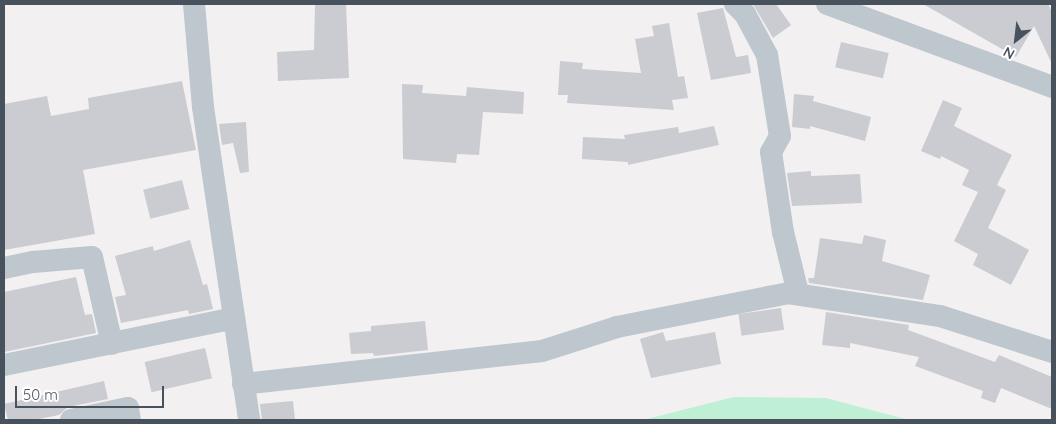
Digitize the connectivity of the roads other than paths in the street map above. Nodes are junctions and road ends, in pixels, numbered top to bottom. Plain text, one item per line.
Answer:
1 (194, 4) edge
2 (735, 4) edge
3 (827, 4) edge
4 (1052, 87) edge
5 (4, 268) edge
6 (798, 293) junction
7 (234, 318) junction
8 (112, 344) junction
9 (1052, 352) edge
10 (4, 365) edge
11 (243, 384) junction
12 (71, 420) edge
13 (130, 420) edge
14 (249, 420) edge

1 - 7 street
2 - 6 street
3 - 4 street
5 - 8 street
6 - 9 street
6 - 11 street
7 - 8 street
7 - 11 street
8 - 10 street
11 - 14 street
12 - 13 street

